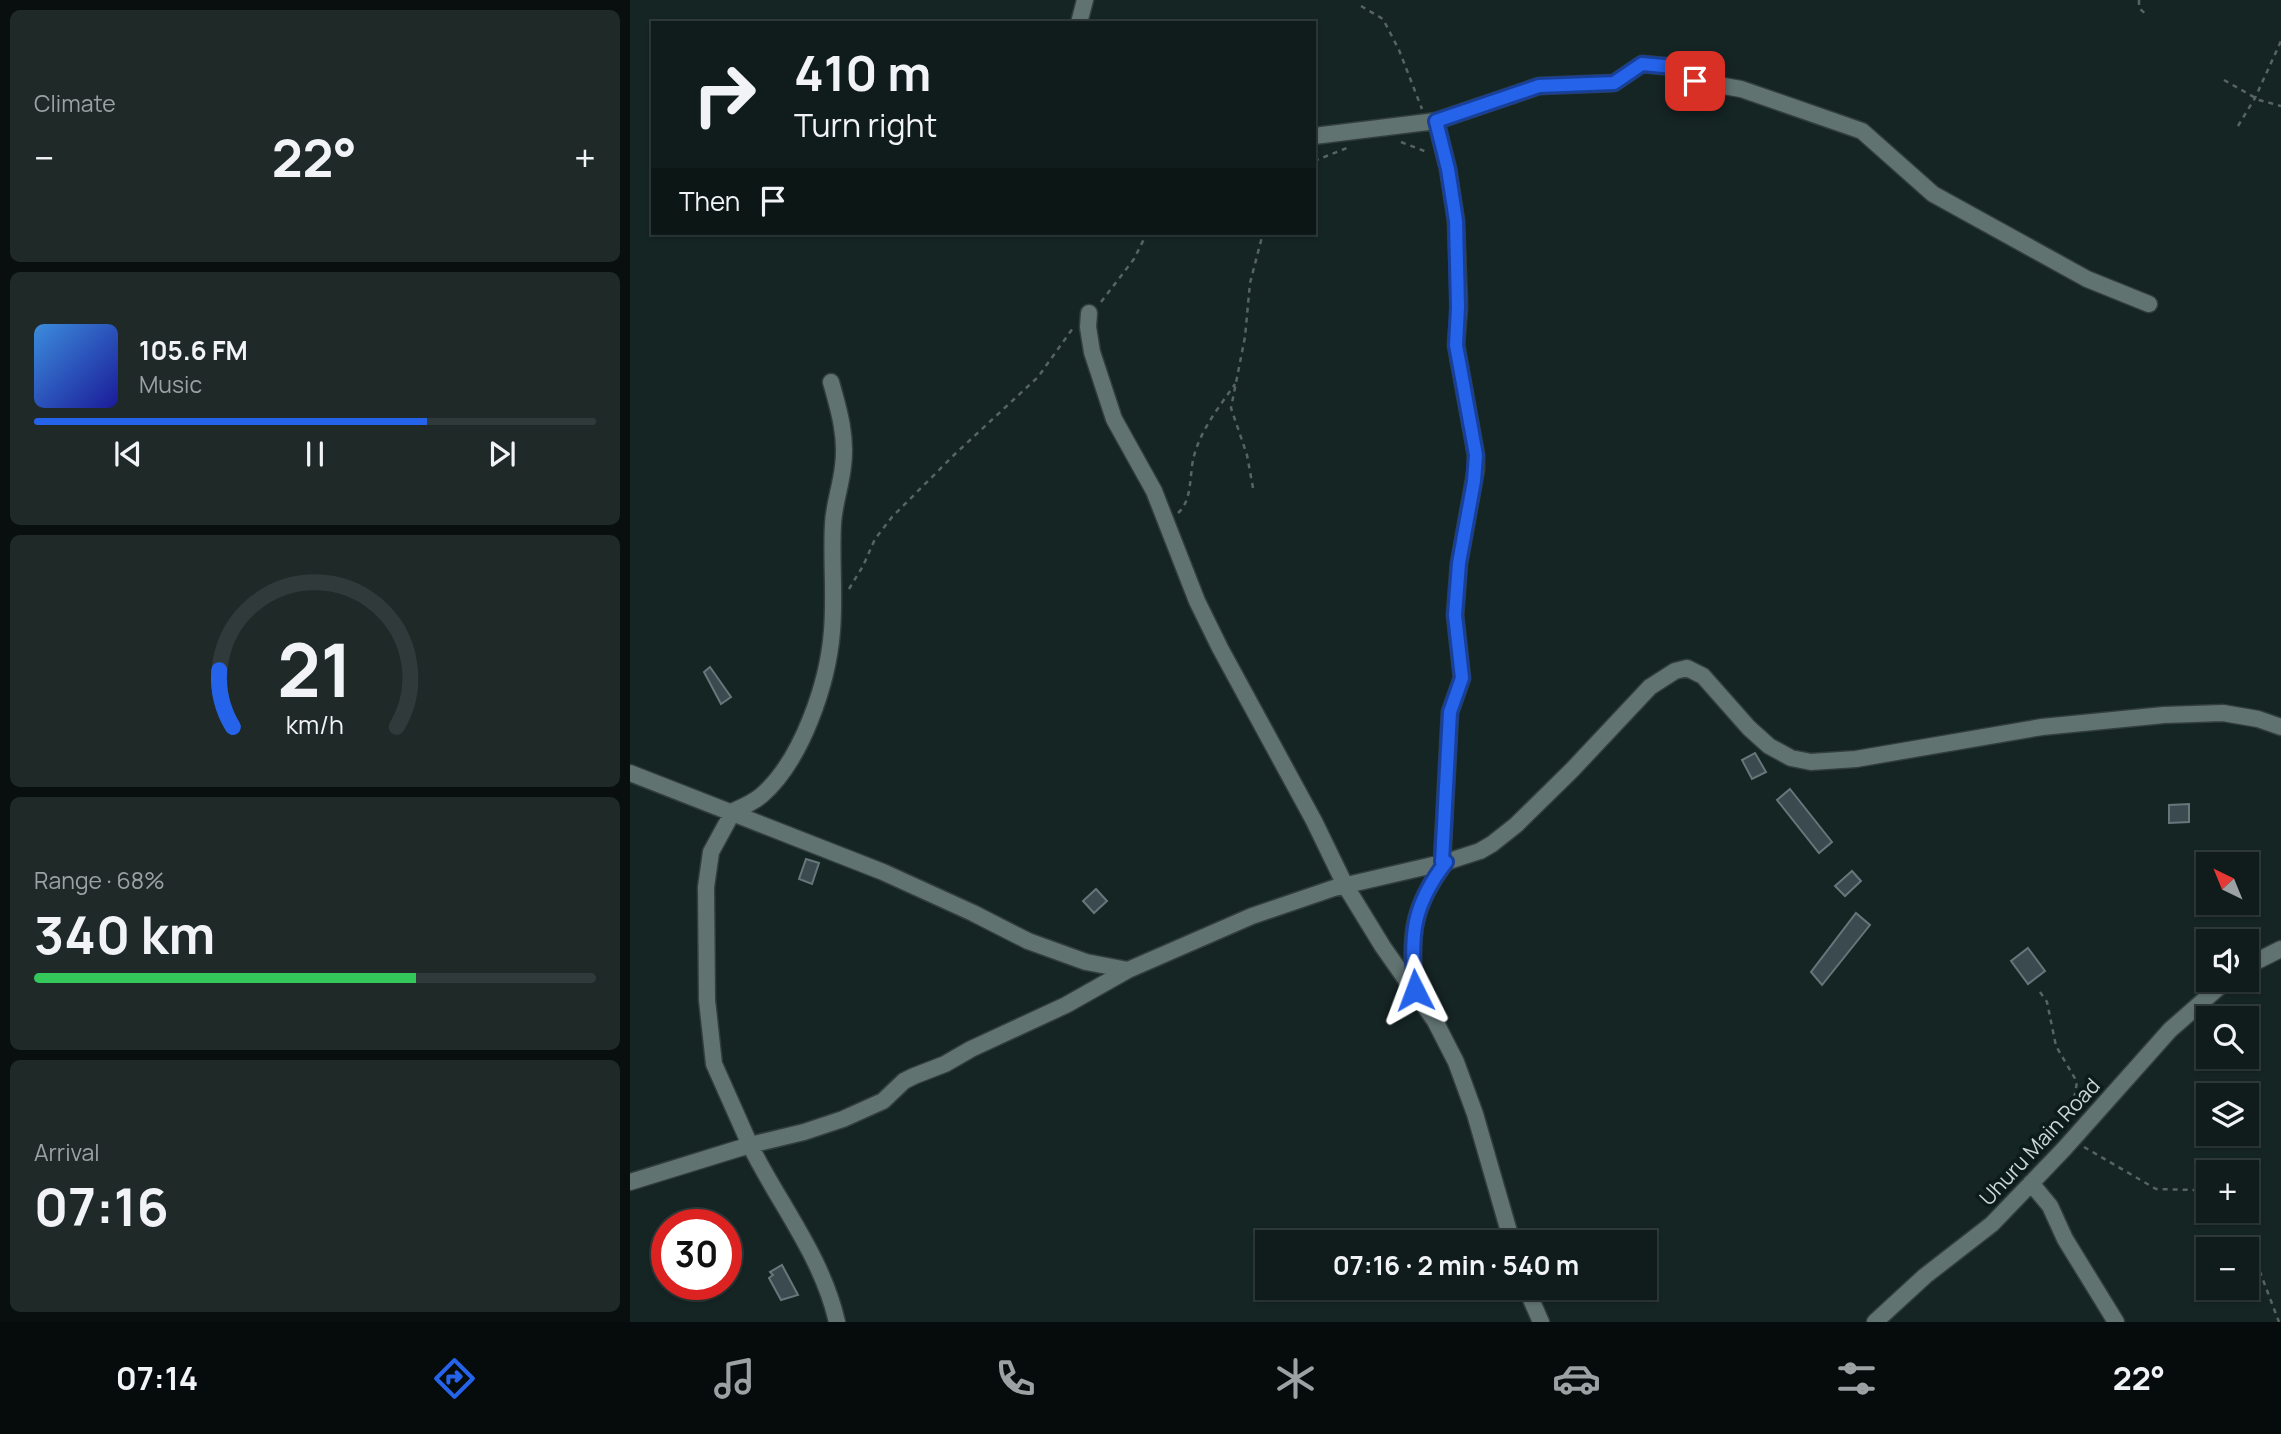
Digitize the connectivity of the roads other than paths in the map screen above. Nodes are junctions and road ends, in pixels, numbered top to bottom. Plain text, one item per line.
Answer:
1 (1085, 0) edge
2 (1080, 21) edge
3 (1432, 121) junction
4 (1316, 136) edge
5 (2149, 304) dead end
6 (1089, 313) road end
7 (831, 382) dead end
8 (2281, 727) edge
9 (630, 773) edge
10 (729, 813) junction
11 (1444, 862) junction
12 (1345, 885) junction
13 (2281, 949) edge
14 (2259, 960) edge
15 (1128, 970) junction
16 (1415, 990) junction
17 (2213, 992) edge
18 (750, 1144) junction
19 (630, 1182) edge
20 (2031, 1183) junction
21 (1508, 1230) edge
22 (1531, 1300) edge
23 (837, 1322) edge
24 (1541, 1322) edge
25 (1875, 1322) edge
26 (2116, 1322) edge

1 - 2 street
3 - 4 street
3 - 5 street
3 - 11 street
6 - 12 street
7 - 10 street
8 - 11 street
9 - 10 street
10 - 15 street
10 - 18 street
11 - 12 street
11 - 16 street
12 - 15 street
12 - 16 street
13 - 14 street
15 - 18 street
16 - 21 street
17 - 20 street, Uhuru Main Road
18 - 19 street
18 - 23 street
20 - 25 street, Uhuru Main Road
20 - 26 street
22 - 24 street

